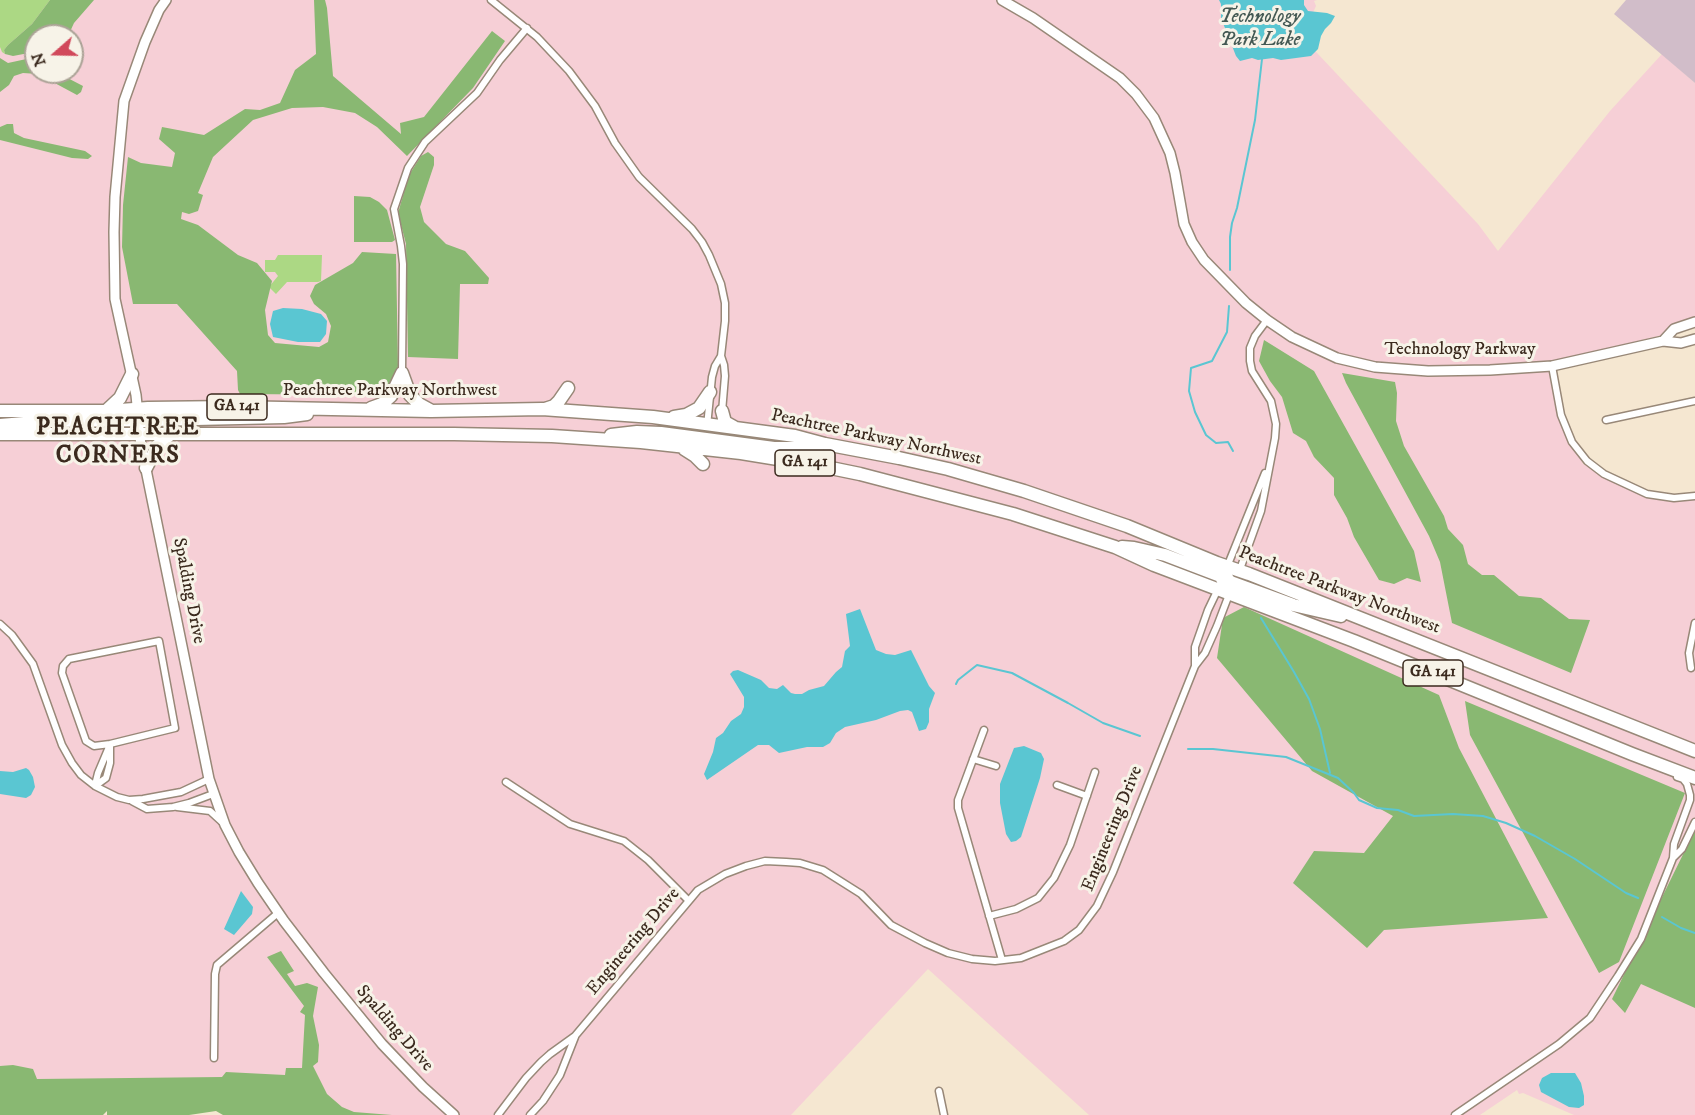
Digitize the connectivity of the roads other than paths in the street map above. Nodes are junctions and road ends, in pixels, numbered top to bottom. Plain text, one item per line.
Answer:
1 (166, 0) edge
2 (491, 0) edge
3 (1002, 0) edge
4 (527, 28) junction
5 (1268, 320) junction
6 (1695, 322) edge
7 (1695, 339) edge
8 (1663, 342) junction
9 (721, 356) junction
10 (1552, 366) junction
11 (402, 373) junction
12 (132, 374) junction
13 (710, 392) junction
14 (1695, 401) edge
15 (368, 409) junction
16 (542, 409) junction
17 (1, 410) edge
18 (106, 411) junction
19 (430, 411) junction
20 (588, 411) junction
21 (722, 411) junction
22 (653, 417) junction
23 (1606, 420) dead end
24 (139, 421) junction
25 (0, 424) edge
26 (738, 428) junction
27 (0, 434) edge
28 (171, 434) junction
29 (712, 438) junction
30 (596, 439) junction
31 (825, 444) junction
32 (680, 447) junction
33 (1269, 463) junction
34 (703, 464) dead end
35 (146, 468) junction
36 (1695, 496) edge
37 (1229, 580) junction
38 (1695, 623) edge
39 (0, 624) edge
40 (1195, 666) junction
41 (1690, 668) dead end
42 (984, 730) dead end
43 (110, 744) junction
44 (1695, 752) edge
45 (1632, 754) junction
46 (973, 759) junction
47 (996, 766) dead end
48 (1095, 772) dead end
49 (1695, 778) edge
50 (209, 779) junction
51 (506, 782) dead end
52 (1057, 785) dead end
53 (95, 786) junction
54 (213, 794) junction
55 (1087, 796) junction
56 (129, 800) junction
57 (173, 807) junction
58 (1695, 822) edge
59 (225, 825) junction
60 (1673, 858) junction
61 (688, 900) junction
62 (278, 912) junction
63 (989, 916) junction
64 (1002, 960) junction
65 (575, 1036) junction
66 (214, 1058) dead end
67 (939, 1091) dead end
68 (454, 1115) edge
69 (498, 1115) edge
70 (530, 1115) edge
71 (944, 1115) edge
72 (949, 1115) edge
73 (1455, 1115) edge

1 - 12 main road, Spalding Drive
2 - 4 street
3 - 5 main road, Technology Parkway
4 - 9 street
4 - 11 street
5 - 10 main road, Technology Parkway
5 - 33 street, Engineering Drive
6 - 8 main road, Technology Parkway
7 - 8 main road, Technology Parkway
8 - 10 main road, Technology Parkway
9 - 13 street
9 - 21 street
10 - 36 street
11 - 15 highway
11 - 19 highway
12 - 18 highway
12 - 24 main road, Spalding Drive
13 - 22 highway
13 - 29 street
14 - 23 street
15 - 19 highway, Peachtree Parkway Northwest / GA 141
15 - 24 highway, Peachtree Parkway Northwest / GA 141
16 - 19 highway, Peachtree Parkway Northwest / GA 141
16 - 20 highway, Peachtree Parkway Northwest / GA 141
16 - 20 highway
17 - 18 highway, Peachtree Parkway Northwest / GA 141
18 - 24 highway, Peachtree Parkway Northwest / GA 141
20 - 22 highway, Peachtree Parkway Northwest / GA 141
21 - 26 highway
21 - 29 street
22 - 29 highway, Peachtree Parkway Northwest / GA 141
24 - 25 highway
24 - 27 highway, Peachtree Parkway Northwest / GA 141
24 - 28 highway, Peachtree Parkway Northwest / GA 141
24 - 35 main road, Spalding Drive
26 - 29 highway, Peachtree Parkway Northwest / GA 141
26 - 31 highway, Peachtree Parkway Northwest / GA 141
28 - 30 highway, Peachtree Parkway Northwest / GA 141
28 - 35 highway
29 - 30 highway
29 - 31 highway
29 - 32 highway, Peachtree Parkway Northwest / GA 141
29 - 37 highway, Peachtree Parkway Northwest / GA 141
30 - 32 highway, Peachtree Parkway Northwest / GA 141
31 - 37 highway, Peachtree Parkway Northwest / GA 141
32 - 34 highway
33 - 37 street, Engineering Drive
33 - 37 street, Engineering Drive
35 - 50 main road, Spalding Drive
37 - 40 street, Engineering Drive
37 - 40 street, Engineering Drive
37 - 44 highway, Peachtree Parkway Northwest / GA 141
37 - 45 highway, Peachtree Parkway Northwest / GA 141
38 - 41 street
39 - 53 street
40 - 64 street, Engineering Drive
42 - 46 street
43 - 43 street
43 - 53 street
45 - 49 highway, Peachtree Parkway Northwest / GA 141
45 - 60 street
46 - 47 street
46 - 63 street
48 - 55 street
50 - 54 main road, Spalding Drive
50 - 56 street
51 - 61 street
52 - 55 street
53 - 56 street
54 - 57 street
54 - 59 main road, Spalding Drive
55 - 63 street
56 - 57 street
57 - 59 street
58 - 60 street
59 - 62 main road, Spalding Drive
60 - 73 street
61 - 64 street, Engineering Drive
61 - 65 street, Engineering Drive
62 - 66 street
62 - 68 main road, Spalding Drive
63 - 64 street
65 - 69 street, Engineering Drive
65 - 70 street, Engineering Drive
67 - 71 street
71 - 72 street

